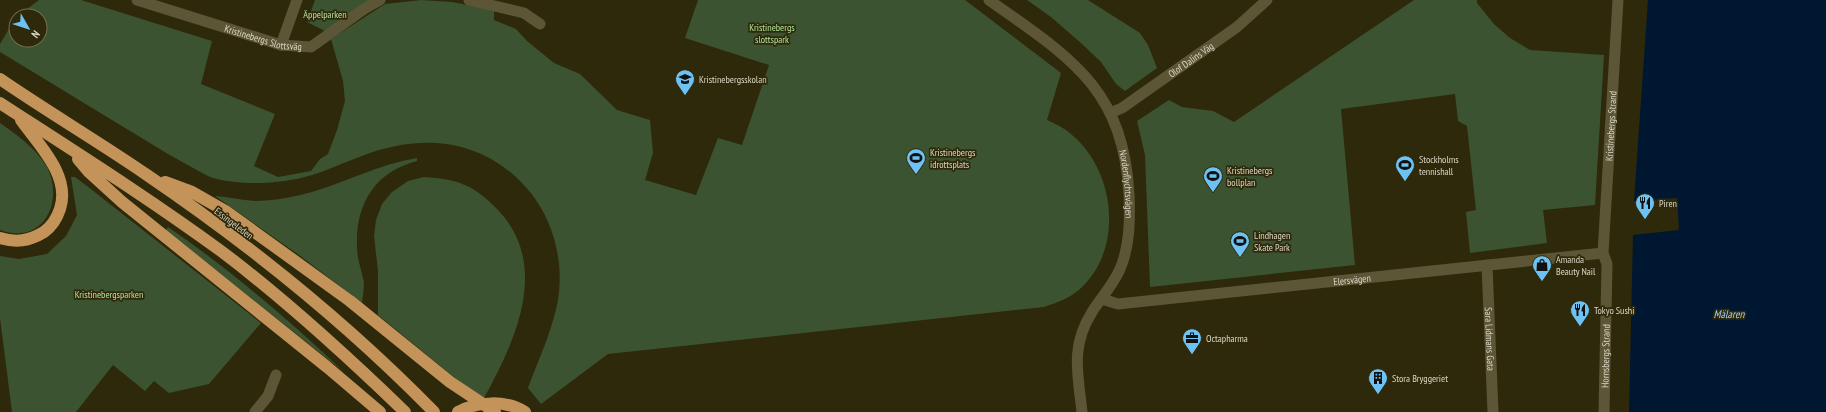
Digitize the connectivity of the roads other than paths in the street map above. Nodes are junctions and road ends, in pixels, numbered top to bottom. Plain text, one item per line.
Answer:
1 (137, 0) edge
2 (297, 0) edge
3 (380, 0) edge
4 (469, 0) edge
5 (989, 0) edge
6 (1618, 0) edge
7 (1265, 1) edge
8 (540, 24) dead end
9 (281, 45) junction
10 (2, 80) edge
11 (0, 103) edge
12 (15, 113) junction
13 (1110, 113) junction
14 (68, 147) junction
15 (147, 174) junction
16 (6, 240) edge
17 (1603, 253) junction
18 (1487, 265) junction
19 (1102, 299) junction
20 (276, 375) dead end
21 (430, 408) edge
22 (255, 412) edge
23 (380, 412) edge
24 (405, 412) edge
25 (458, 412) edge
26 (495, 412) edge
27 (525, 412) edge
28 (1082, 412) edge
29 (1493, 412) edge
30 (1604, 412) edge

1 - 9 street, Kristinebergs Slottsväg
2 - 9 street
3 - 9 street, Kristinebergs Slottsväg
4 - 8 street
5 - 13 street, Nordenflychtsvägen
6 - 17 street, Kristinebergs Strand
7 - 13 street, Olof Dalins Väg
10 - 15 highway, Essingeleden
11 - 12 highway
12 - 14 highway
12 - 16 highway
13 - 19 street, Nordenflychtsvägen
14 - 23 highway
14 - 24 highway
15 - 21 highway, Essingeleden
15 - 26 highway
17 - 18 street, Elersvägen
17 - 30 street, Hornsbergs Strand
18 - 19 street, Elersvägen
18 - 29 street, Sara Lidmans Gata
19 - 28 street, Nordenflychtsvägen
20 - 22 street
25 - 27 highway

